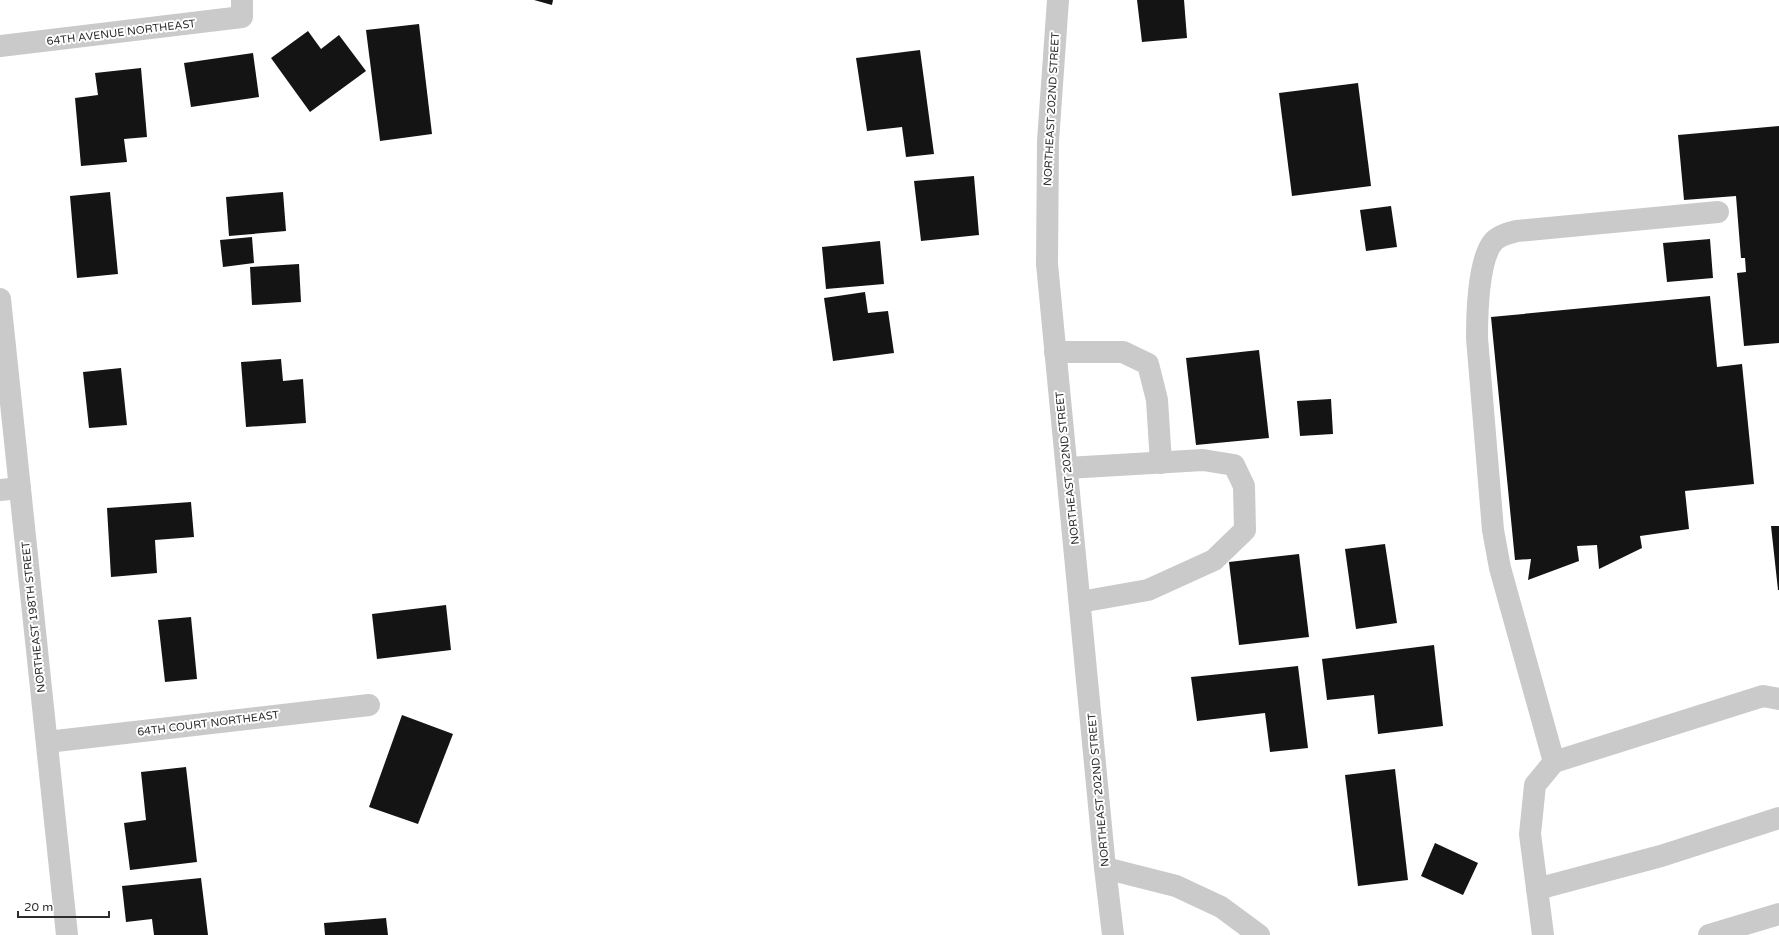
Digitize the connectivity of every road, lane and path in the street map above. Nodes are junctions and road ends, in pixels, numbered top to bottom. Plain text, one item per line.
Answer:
1 (1058, 0) edge
2 (242, 9) edge
3 (0, 46) edge
4 (1718, 212) dead end
5 (0, 298) edge
6 (1056, 352) junction
7 (1161, 463) junction
8 (1067, 468) junction
9 (10, 489) edge
10 (1080, 602) junction
11 (1779, 699) edge
12 (368, 705) dead end
13 (47, 742) junction
14 (1554, 762) junction
15 (1779, 818) edge
16 (1105, 868) junction
17 (1537, 889) junction
18 (1779, 914) edge
19 (67, 935) edge
20 (1113, 935) edge
21 (1259, 935) edge
22 (1543, 935) edge
23 (1709, 935) edge

1 - 6 street, NORTHEAST 202ND STREET
2 - 3 street, 64TH AVENUE NORTHEAST
4 - 14 street
5 - 9 street, NORTHEAST 198TH STREET
6 - 7 street
6 - 8 street, NORTHEAST 202ND STREET
7 - 8 street
7 - 10 street
8 - 10 street, NORTHEAST 202ND STREET
9 - 13 street, NORTHEAST 198TH STREET
10 - 16 street, NORTHEAST 202ND STREET
11 - 14 street
12 - 13 street, 64TH COURT NORTHEAST
13 - 19 street, NORTHEAST 198TH STREET
14 - 17 street
15 - 17 street
16 - 20 street, NORTHEAST 202ND STREET
16 - 21 street
17 - 22 street
18 - 23 street

